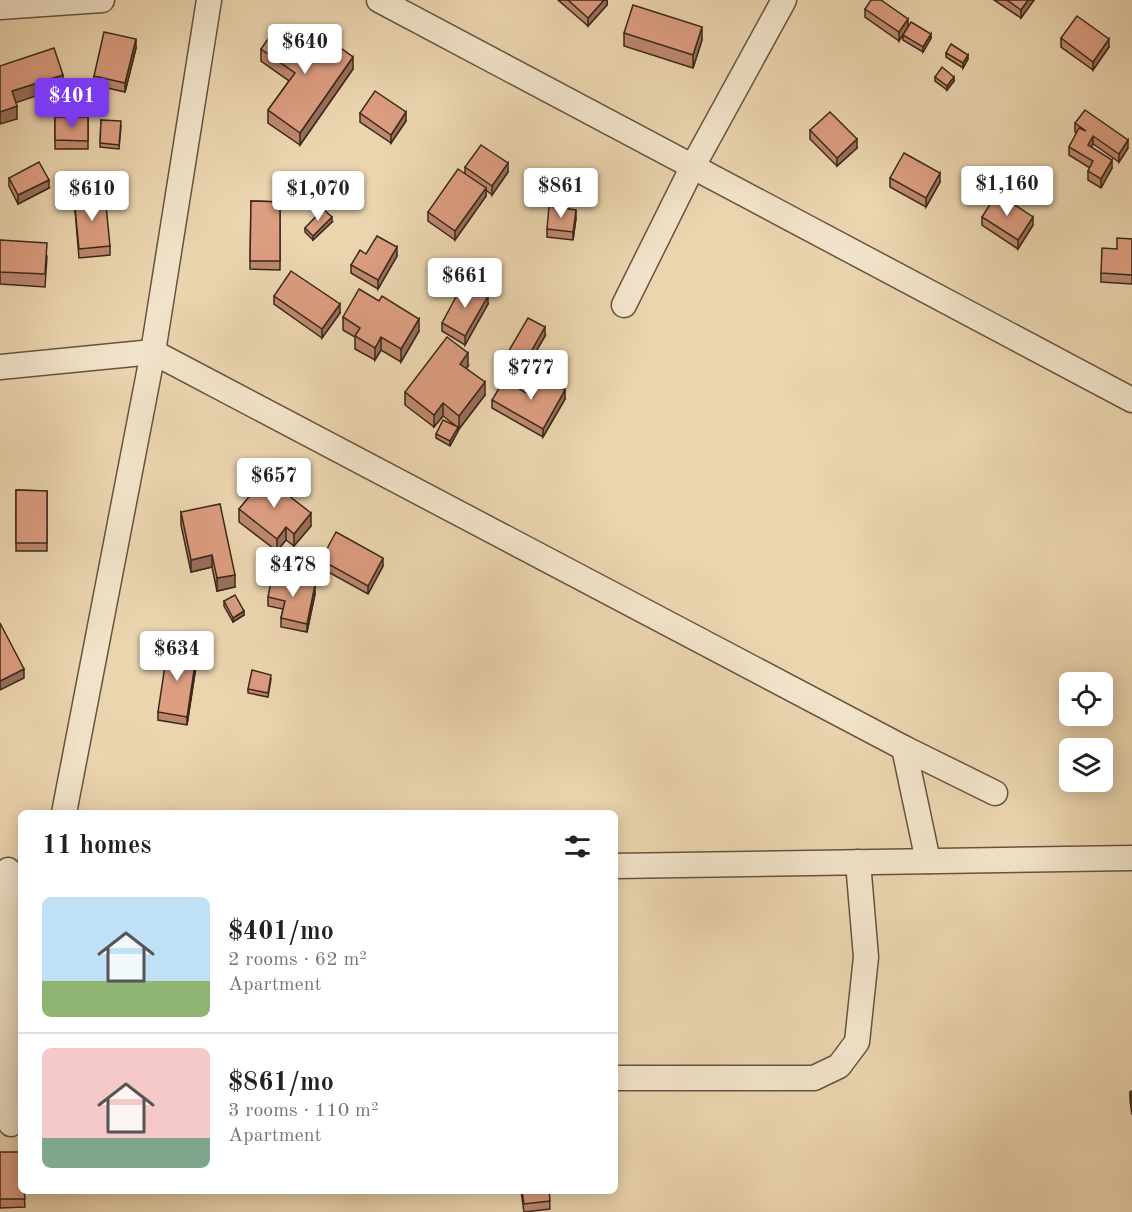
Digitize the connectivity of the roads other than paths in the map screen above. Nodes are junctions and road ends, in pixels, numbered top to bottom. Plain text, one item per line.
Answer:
1 (102, 0) edge
2 (209, 0) edge
3 (379, 0) edge
4 (784, 0) edge
5 (0, 7) edge
6 (693, 166) junction
7 (624, 305) dead end
8 (153, 352) junction
9 (0, 367) edge
10 (1132, 400) edge
11 (904, 748) junction
12 (995, 793) dead end
13 (65, 810) edge
14 (1132, 858) edge
15 (928, 861) junction
16 (858, 862) junction
17 (618, 866) edge
18 (10, 870) edge
19 (618, 1078) edge
20 (11, 1124) dead end

1 - 5 street
2 - 8 street
3 - 6 street
4 - 6 street
6 - 7 street
6 - 10 street
8 - 9 street
8 - 11 street
8 - 13 street
11 - 12 street
11 - 15 street
14 - 15 street
15 - 16 street
16 - 17 street
16 - 19 street
18 - 20 street

